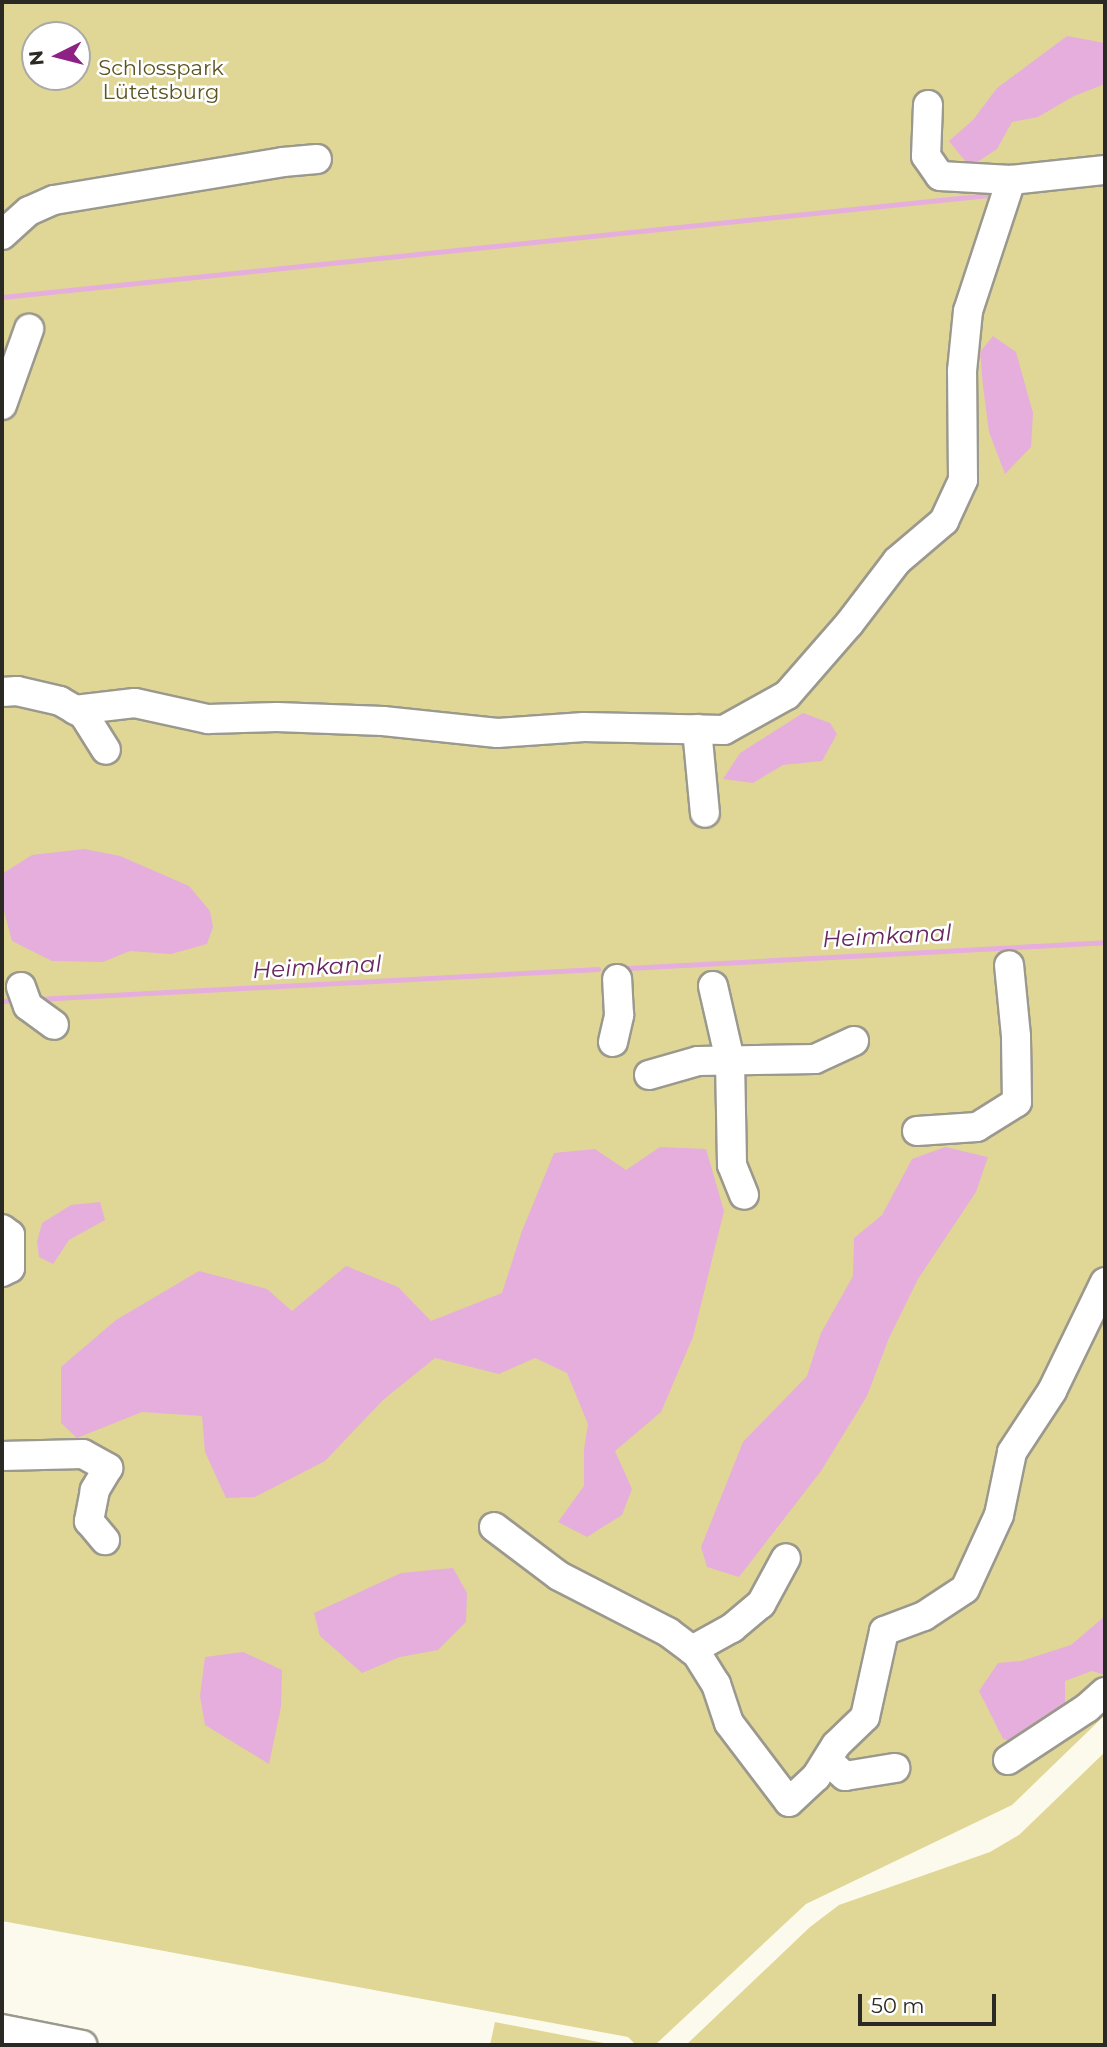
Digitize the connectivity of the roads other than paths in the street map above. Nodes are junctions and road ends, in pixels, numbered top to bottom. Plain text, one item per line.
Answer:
1 (928, 105) dead end
2 (317, 159) dead end
3 (1105, 170) edge
4 (1008, 189) junction
5 (2, 235) edge
6 (29, 329) dead end
7 (2, 405) edge
8 (2, 692) edge
9 (75, 710) junction
10 (697, 729) junction
11 (106, 750) dead end
12 (705, 813) dead end
13 (1009, 965) dead end
14 (617, 979) dead end
15 (713, 986) dead end
16 (21, 987) dead end
17 (54, 1025) dead end
18 (854, 1041) dead end
19 (612, 1042) dead end
20 (730, 1061) junction
21 (649, 1075) dead end
22 (917, 1131) dead end
23 (744, 1195) dead end
24 (2, 1229) edge
25 (2, 1272) edge
26 (1105, 1282) edge
27 (2, 1456) edge
28 (494, 1527) dead end
29 (105, 1540) dead end
30 (786, 1559) dead end
31 (692, 1650) junction
32 (1105, 1692) edge
33 (827, 1760) junction
34 (1008, 1760) dead end
35 (895, 1768) dead end
36 (2, 2029) edge
37 (82, 2045) edge

1 - 4 street
2 - 5 street
3 - 4 street
4 - 10 street
6 - 7 street
8 - 9 street
9 - 10 street
9 - 11 street
10 - 12 street
13 - 22 street
14 - 19 street
15 - 20 street
16 - 17 street
18 - 20 street
20 - 21 street
20 - 23 street
24 - 25 street
26 - 33 street
27 - 29 street
28 - 31 street
30 - 31 street
31 - 33 street
32 - 34 street
33 - 35 street
36 - 37 street

